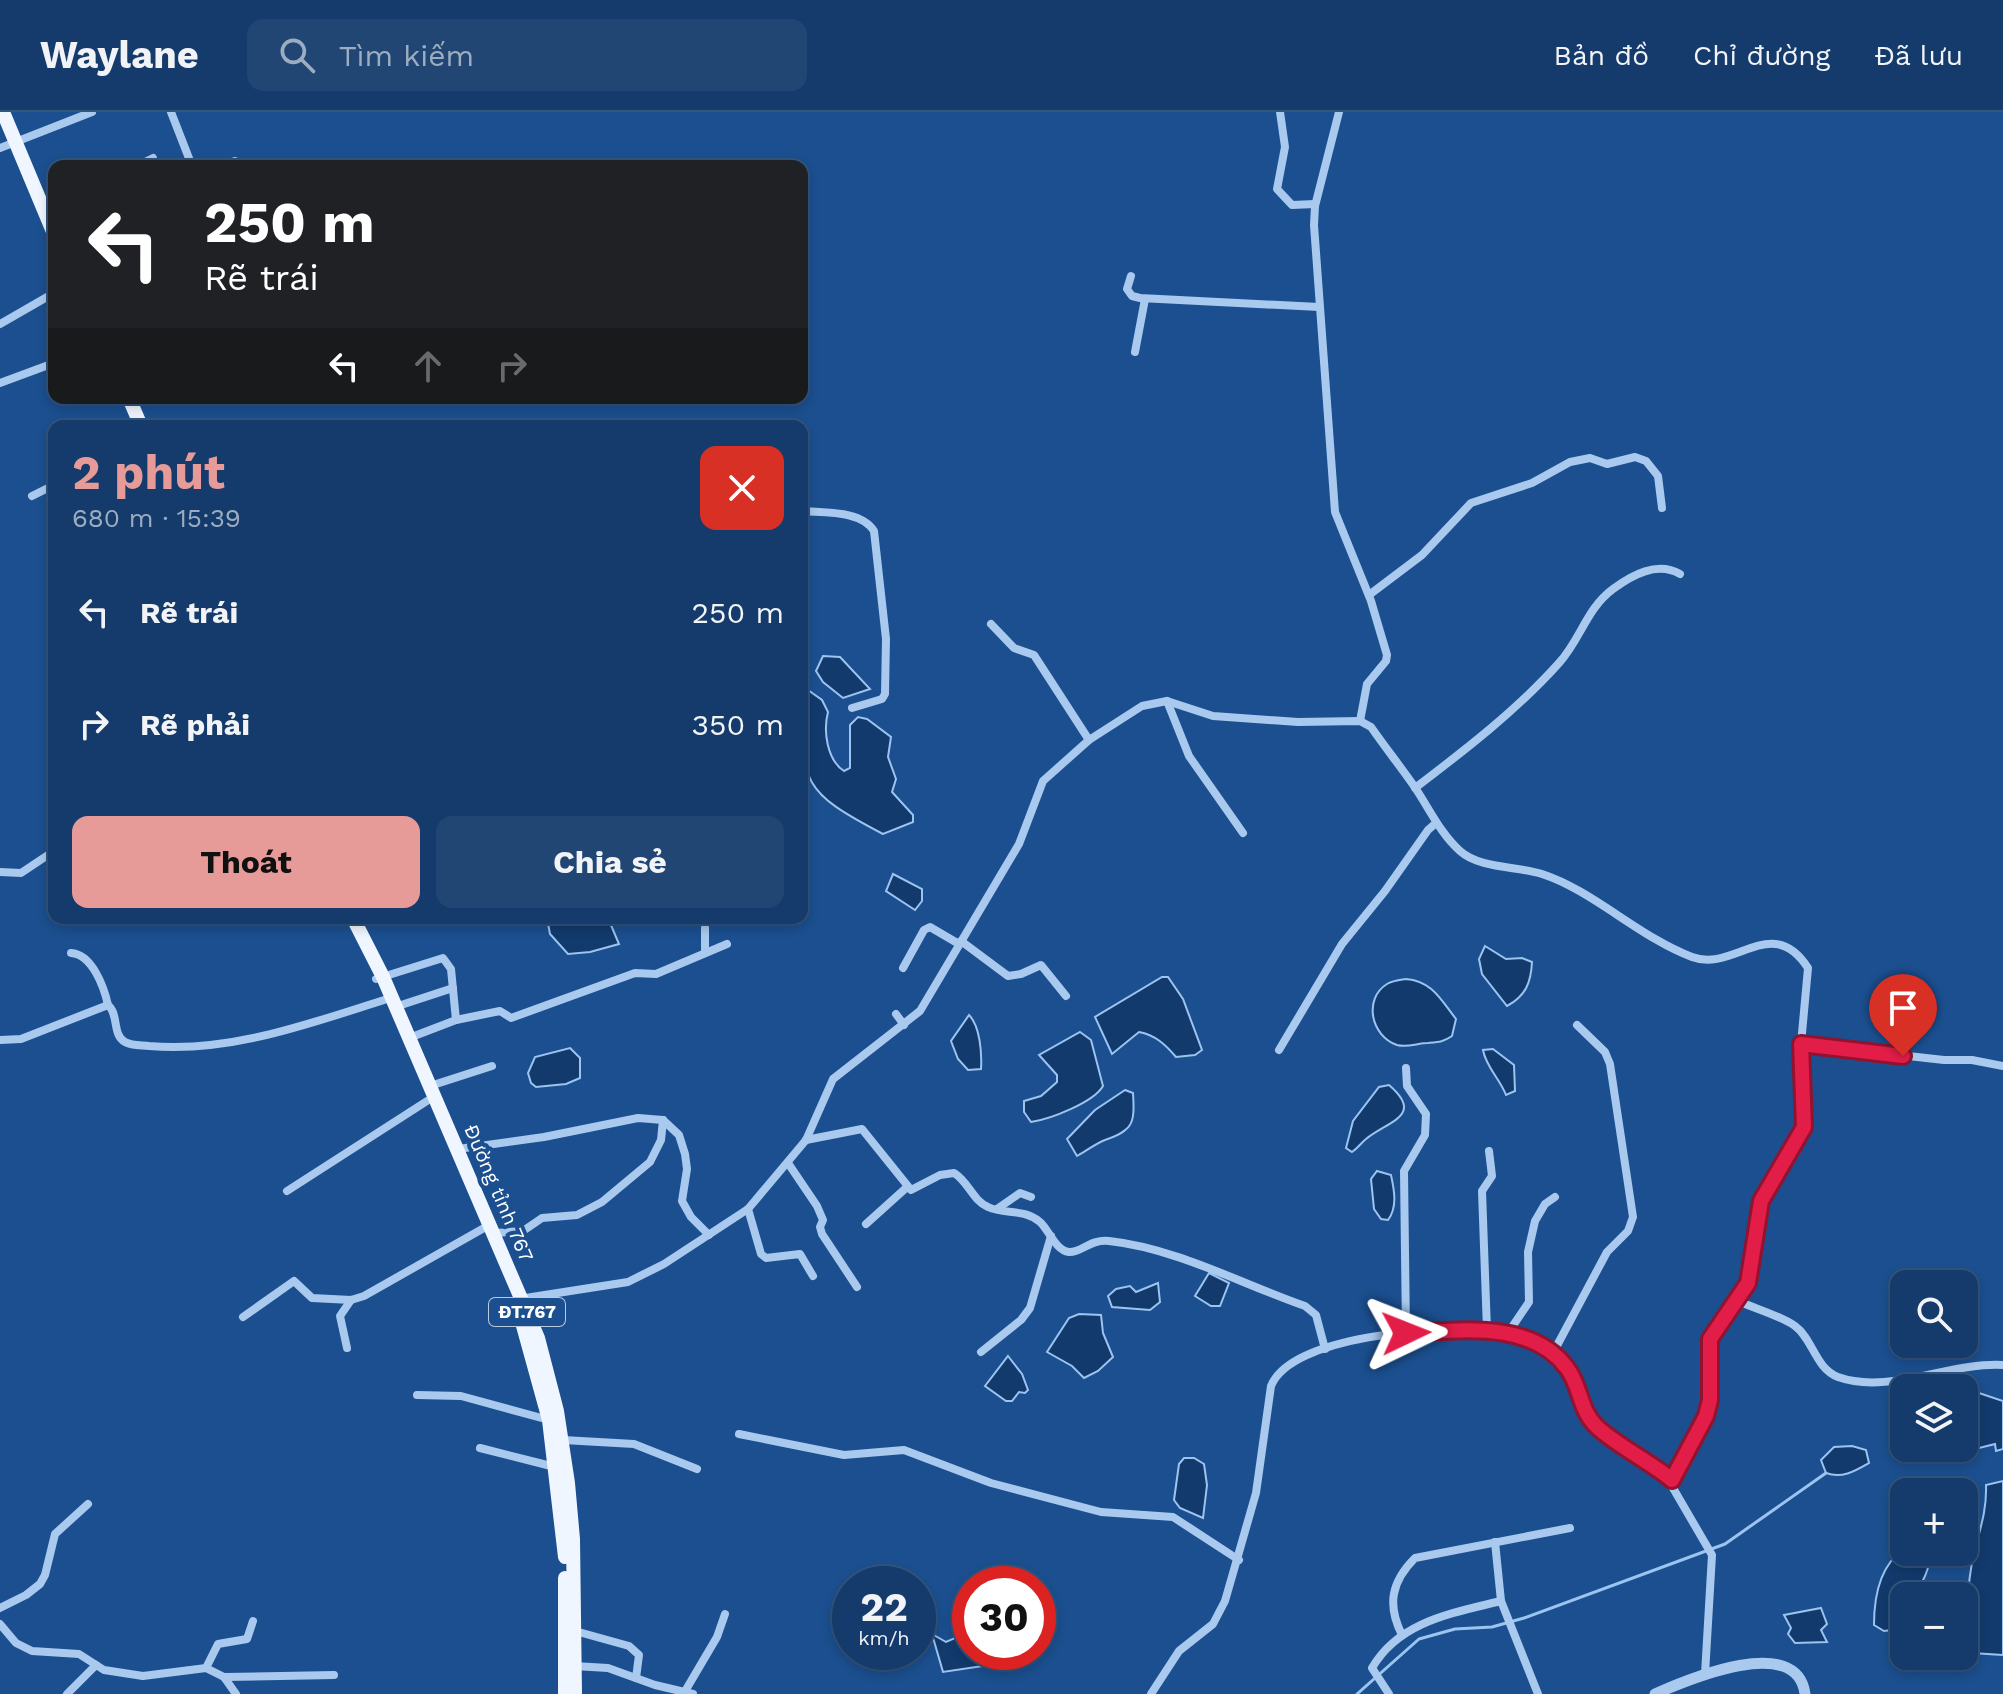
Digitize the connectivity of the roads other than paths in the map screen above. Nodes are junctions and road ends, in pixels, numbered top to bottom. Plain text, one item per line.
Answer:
1 (3, 112) edge
2 (92, 112) edge
3 (171, 112) edge
4 (1280, 112) edge
5 (1339, 112) edge
6 (16, 143) junction
7 (0, 148) edge
8 (153, 158) dead end
9 (149, 160) edge
10 (190, 160) edge
11 (1315, 204) junction
12 (48, 207) edge
13 (1131, 276) dead end
14 (48, 296) edge
15 (1145, 299) junction
16 (1319, 307) junction
17 (0, 324) edge
18 (1135, 352) dead end
19 (48, 365) edge
20 (0, 383) edge
21 (48, 488) edge
22 (32, 496) dead end
23 (1662, 508) dead end
24 (808, 511) edge
25 (1680, 574) dead end
26 (1369, 595) junction
27 (991, 624) dead end
28 (1167, 701) junction
29 (852, 708) dead end
30 (1360, 721) junction
31 (1089, 740) junction
32 (1415, 788) junction
33 (1436, 823) junction
34 (1243, 833) dead end
35 (48, 855) edge
36 (0, 872) edge
37 (356, 924) edge
38 (705, 928) dead end
39 (960, 942) junction
40 (727, 944) dead end
41 (705, 951) junction
42 (71, 953) dead end
43 (903, 968) dead end
44 (380, 978) junction
45 (453, 988) junction
46 (1066, 996) dead end
47 (390, 1003) junction
48 (108, 1005) junction
49 (896, 1014) dead end
50 (456, 1020) junction
51 (904, 1025) junction
52 (1577, 1025) dead end
53 (409, 1038) junction
54 (0, 1040) edge
55 (1801, 1044) junction
56 (1279, 1050) dead end
57 (492, 1066) dead end
58 (2003, 1066) edge
59 (1406, 1068) dead end
60 (429, 1094) junction
61 (663, 1120) junction
62 (806, 1140) junction
63 (458, 1149) junction
64 (1489, 1151) dead end
65 (788, 1163) junction
66 (906, 1188) junction
67 (287, 1191) dead end
68 (1031, 1197) dead end
69 (1555, 1197) dead end
70 (748, 1209) junction
71 (997, 1209) junction
72 (866, 1224) dead end
73 (490, 1230) junction
74 (709, 1235) junction
75 (1051, 1236) junction
76 (813, 1276) dead end
77 (857, 1287) dead end
78 (518, 1299) junction
79 (351, 1300) junction
80 (1738, 1301) junction
81 (243, 1317) dead end
82 (1487, 1330) junction
83 (1406, 1333) junction
84 (1508, 1333) junction
85 (347, 1348) dead end
86 (1325, 1349) junction
87 (981, 1352) dead end
88 (1553, 1353) junction
89 (2003, 1365) edge
90 (417, 1395) dead end
91 (549, 1420) junction
92 (739, 1434) dead end
93 (563, 1440) junction
94 (480, 1448) dead end
95 (556, 1467) junction
96 (697, 1469) dead end
97 (1672, 1480) junction
98 (88, 1504) dead end
99 (1570, 1528) dead end
100 (1495, 1542) junction
101 (1239, 1560) junction
102 (1501, 1601) junction
103 (0, 1608) edge
104 (725, 1614) dead end
105 (253, 1621) dead end
106 (0, 1624) edge
107 (575, 1631) junction
108 (1402, 1635) junction
109 (96, 1665) junction
110 (574, 1666) junction
111 (206, 1668) junction
112 (1705, 1674) junction
113 (334, 1675) dead end
114 (224, 1677) junction
115 (636, 1678) junction
116 (688, 1693) edge
117 (67, 1694) edge
118 (236, 1694) edge
119 (565, 1694) edge
120 (575, 1694) edge
121 (1151, 1694) edge
122 (1389, 1694) edge
123 (1538, 1694) edge
124 (1655, 1694) edge
125 (1805, 1694) edge

1 - 6 main road
2 - 6 street
3 - 10 street
4 - 11 street
5 - 11 street
6 - 7 street
6 - 12 main road
8 - 9 street
11 - 16 street
13 - 15 street
14 - 17 street
15 - 16 street
15 - 18 street
16 - 26 street
19 - 20 street
21 - 22 street
23 - 26 street
24 - 29 street
25 - 32 street
26 - 30 street
27 - 31 street
28 - 30 street
28 - 31 street
28 - 34 street
30 - 32 street
31 - 39 street
32 - 33 street
33 - 55 street
33 - 56 street
35 - 36 street
37 - 44 main road, Đường tỉnh 767 / ĐT.767
38 - 41 street
39 - 43 street
39 - 46 street
39 - 51 street
40 - 41 street
41 - 50 street
42 - 48 street
44 - 45 street
44 - 47 main road, Đường tỉnh 767 / ĐT.767
45 - 47 street
45 - 50 street
47 - 48 street
47 - 53 main road, Đường tỉnh 767 / ĐT.767
47 - 60 main road, Đường tỉnh 767 / ĐT.767
48 - 54 street
49 - 51 street
50 - 53 street
51 - 62 street
52 - 88 street
53 - 60 main road, Đường tỉnh 767 / ĐT.767
55 - 58 street
55 - 80 street
57 - 60 street
59 - 83 street
60 - 63 main road, Đường tỉnh 767 / ĐT.767
60 - 67 street
60 - 73 main road, Đường tỉnh 767 / ĐT.767
61 - 63 street
61 - 73 street
61 - 74 street
62 - 65 street
62 - 66 street
63 - 73 main road, Đường tỉnh 767 / ĐT.767
64 - 82 street
65 - 70 street
65 - 77 street
66 - 71 street
66 - 72 street
68 - 71 street
69 - 84 street
70 - 74 street
70 - 76 street
71 - 75 street
73 - 78 main road, Đường tỉnh 767 / ĐT.767
73 - 79 street
74 - 78 street
75 - 86 street
75 - 87 street
78 - 91 main road, Đường tỉnh 767 / ĐT.767
78 - 93 main road, Đường tỉnh 767 / ĐT.767
79 - 81 street
79 - 85 street
80 - 89 street
80 - 97 street
82 - 83 street
82 - 84 street
83 - 86 street
84 - 88 street
86 - 101 street
88 - 97 street
90 - 91 street
91 - 95 main road, Đường tỉnh 767 / ĐT.767
92 - 101 street
93 - 96 street
93 - 107 main road, Đường tỉnh 767 / ĐT.767
94 - 95 street
95 - 119 main road, Đường tỉnh 767 / ĐT.767
97 - 112 street
98 - 103 street
99 - 100 street
100 - 102 street
100 - 108 street
101 - 121 street
102 - 108 street
102 - 123 street
104 - 116 street
105 - 111 street
106 - 109 street
107 - 110 main road, Đường tỉnh 767 / ĐT.767
107 - 115 street
108 - 122 street
109 - 111 street
109 - 117 street
110 - 115 street
110 - 120 main road, Đường tỉnh 767 / ĐT.767
111 - 114 street
112 - 124 street
112 - 125 street
113 - 114 street
114 - 118 street
115 - 116 street

